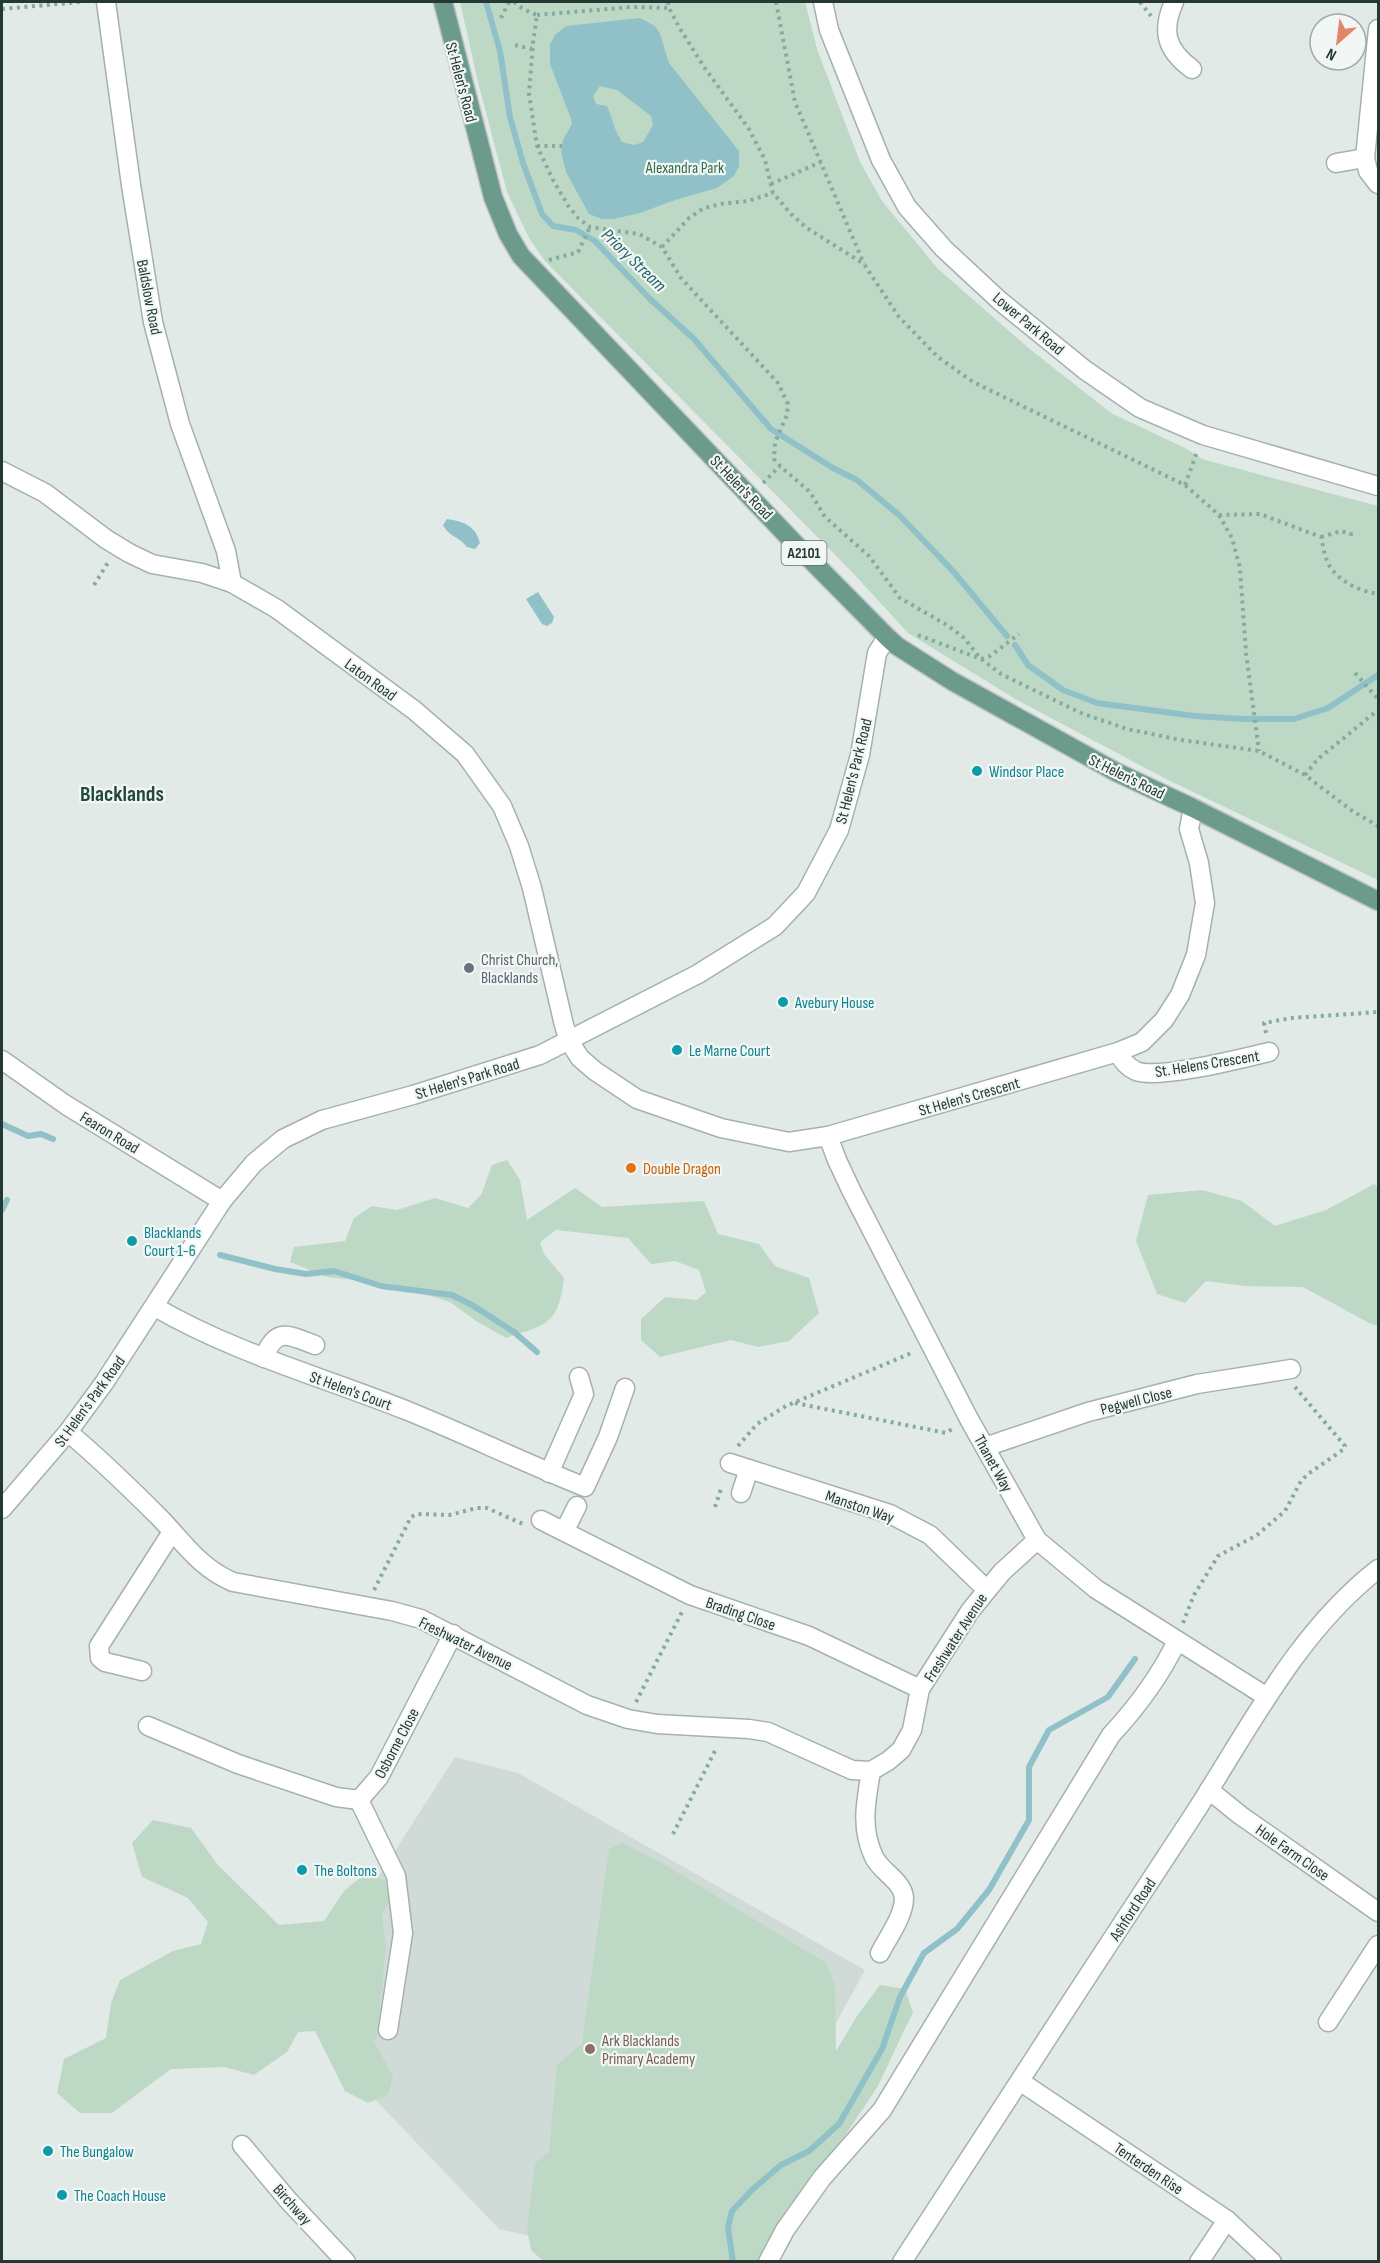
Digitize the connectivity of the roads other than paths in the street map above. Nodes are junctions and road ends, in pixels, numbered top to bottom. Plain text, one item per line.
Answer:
1 (106, 2) edge
2 (443, 2) edge
3 (823, 2) edge
4 (1174, 2) edge
5 (1378, 29) edge
6 (1192, 69) dead end
7 (1365, 158) junction
8 (1336, 163) dead end
9 (1378, 184) edge
10 (2, 471) edge
11 (1378, 486) edge
12 (232, 583) junction
13 (892, 641) junction
14 (1193, 808) junction
15 (1378, 901) edge
16 (569, 1041) junction
17 (1118, 1052) junction
18 (1269, 1052) road end
19 (2, 1060) edge
20 (828, 1136) junction
21 (222, 1201) junction
22 (155, 1306) junction
23 (315, 1345) dead end
24 (264, 1358) junction
25 (1287, 1370) road end
26 (579, 1377) dead end
27 (625, 1389) dead end
28 (68, 1432) junction
29 (985, 1447) junction
30 (730, 1463) road end
31 (749, 1469) junction
32 (549, 1473) junction
33 (741, 1493) dead end
34 (577, 1506) dead end
35 (2, 1509) edge
36 (541, 1520) road end
37 (565, 1530) junction
38 (172, 1532) junction
39 (1037, 1540) junction
40 (1378, 1569) edge
41 (986, 1589) junction
42 (453, 1634) junction
43 (1177, 1641) junction
44 (142, 1671) dead end
45 (920, 1689) junction
46 (1268, 1697) junction
47 (148, 1726) dead end
48 (871, 1771) junction
49 (1209, 1790) junction
50 (359, 1800) junction
51 (1378, 1912) edge
52 (1378, 1945) edge
53 (880, 1953) dead end
54 (1328, 2022) dead end
55 (388, 2030) dead end
56 (1021, 2082) junction
57 (242, 2145) dead end
58 (1227, 2220) junction
59 (346, 2262) edge
60 (768, 2262) edge
61 (902, 2262) edge
62 (1199, 2262) edge
63 (1272, 2262) edge

1 - 12 street, Baldslow Road
2 - 13 main road, St Helen's Road / A2101
3 - 11 street, Lower Park Road
4 - 6 street
5 - 7 street
7 - 8 street
7 - 9 street
10 - 12 street, Laton Road
12 - 16 street, Laton Road
13 - 14 main road, St Helen's Road / A2101
13 - 16 street, St Helen's Park Road
14 - 15 main road, St Helen's Road / A2101
14 - 17 street, St Helen's Crescent
16 - 20 street, St Helen's Crescent
16 - 21 street, St Helen's Park Road
17 - 18 street, St. Helens Crescent
17 - 20 street, St Helen's Crescent
19 - 21 street, Fearon Road
20 - 29 street, Thanet Way
21 - 22 street, St Helen's Park Road
22 - 24 street, St Helen's Court
22 - 28 street, St Helen's Park Road
23 - 24 street
24 - 32 street, St Helen's Court
25 - 29 street, Pegwell Close
26 - 32 street
27 - 32 street, St Helen's Court
28 - 35 street, St Helen's Park Road
28 - 38 street, Freshwater Avenue
29 - 39 street, Thanet Way
30 - 31 street, Manston Way
31 - 33 street
31 - 41 street, Manston Way
34 - 37 street
36 - 37 street, Brading Close
37 - 45 street, Brading Close
38 - 42 street, Freshwater Avenue
38 - 44 street
39 - 41 street, Freshwater Avenue
39 - 43 street, Thanet Way
40 - 46 street, Ashford Road
41 - 45 street, Freshwater Avenue
42 - 48 street, Freshwater Avenue
42 - 50 street, Osborne Close
43 - 46 street, Thanet Way
43 - 60 street
45 - 48 street, Freshwater Avenue
46 - 49 street, Ashford Road
47 - 50 street
48 - 53 street
49 - 51 street, Hole Farm Close
49 - 56 street, Ashford Road
50 - 55 street
52 - 54 street
56 - 58 street, Tenterden Rise
56 - 61 street, Ashford Road
57 - 59 street, Birchway
58 - 62 street
58 - 63 street, Tenterden Rise

